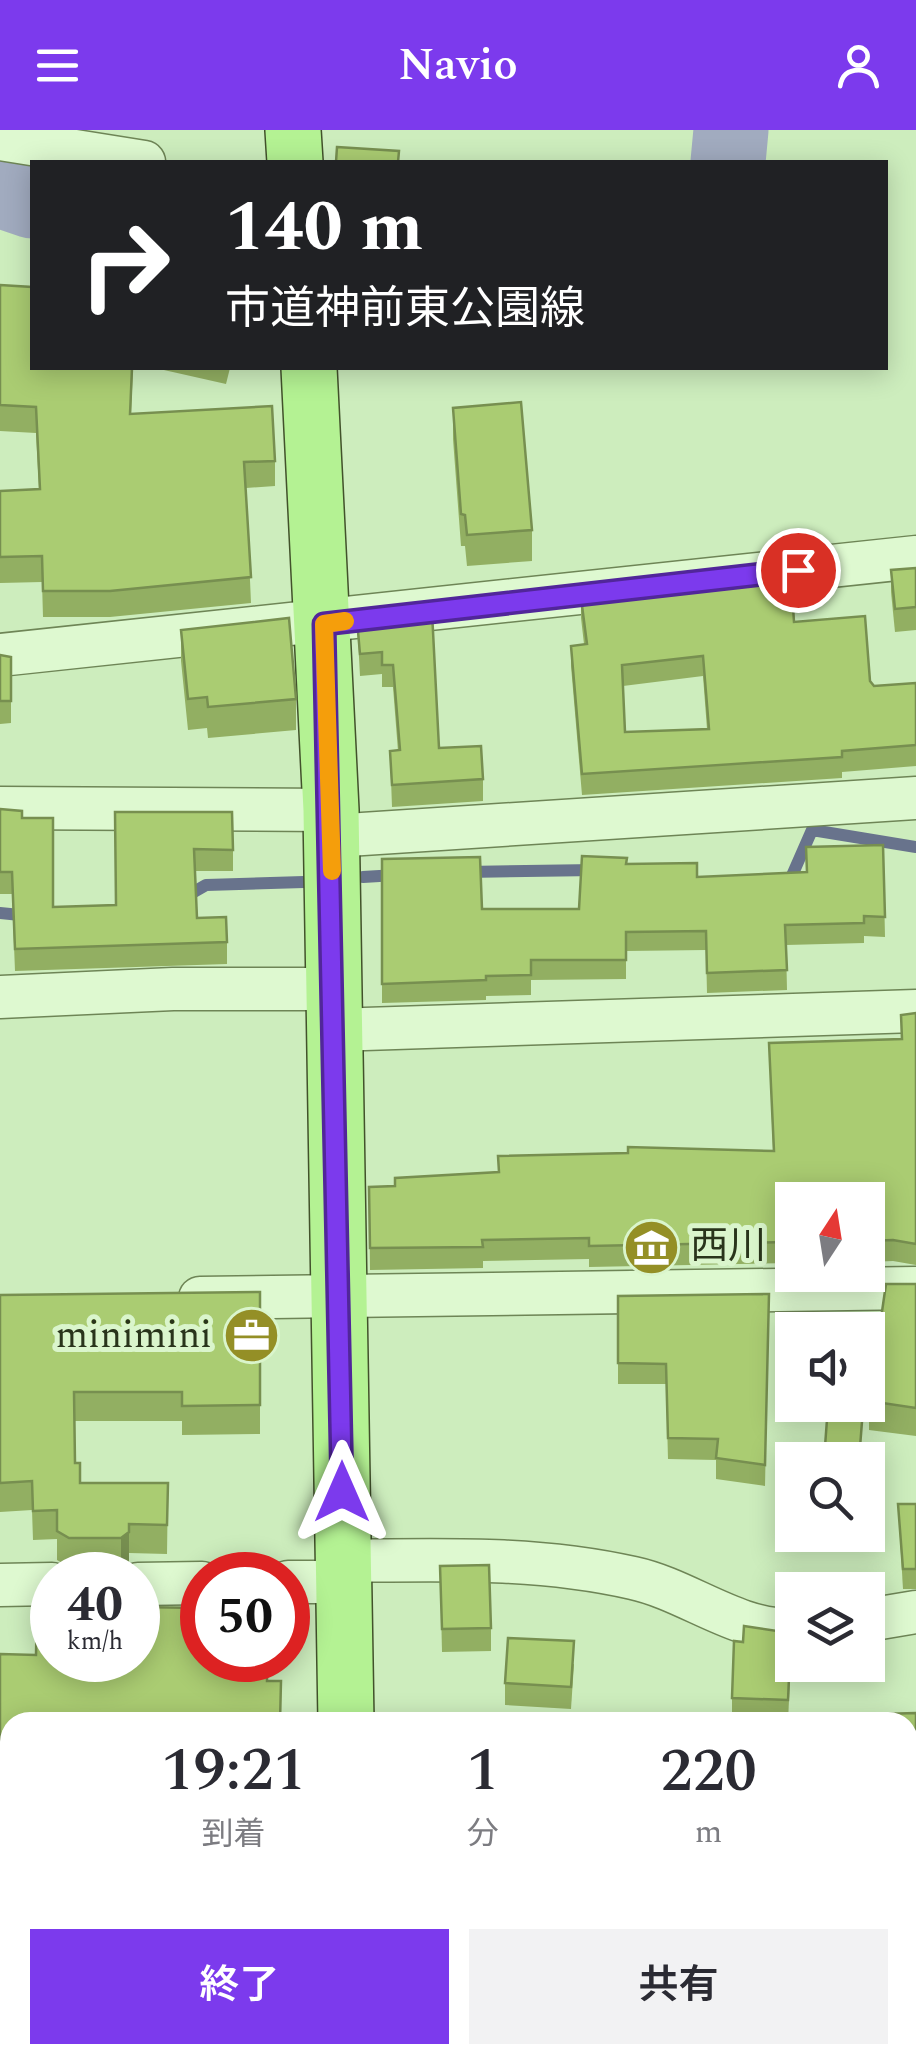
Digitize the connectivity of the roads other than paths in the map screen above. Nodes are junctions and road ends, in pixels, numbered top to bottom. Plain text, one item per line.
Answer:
1 (293, 130) edge
2 (3, 136) edge
3 (133, 160) edge
4 (295, 160) edge
5 (310, 370) edge
6 (916, 557) edge
7 (324, 624) junction
8 (0, 655) edge
9 (916, 798) edge
10 (0, 808) edge
11 (332, 823) junction
12 (0, 997) edge
13 (334, 1010) junction
14 (916, 1011) edge
15 (916, 1288) edge
16 (340, 1297) junction
17 (151, 1298) edge
18 (342, 1571) junction
19 (310, 1578) edge
20 (30, 1584) edge
21 (0, 1585) edge
22 (916, 1612) edge
23 (885, 1617) edge
24 (775, 1628) edge
25 (346, 1712) edge

1 - 4 main road
2 - 3 street
5 - 7 main road
6 - 7 street
7 - 8 street
7 - 11 main road
9 - 11 street
10 - 11 street
11 - 13 main road
12 - 13 street
13 - 14 street
13 - 16 main road
15 - 16 street
16 - 17 street
16 - 18 main road
18 - 19 street
18 - 24 street
18 - 25 main road
20 - 21 street
22 - 23 street

